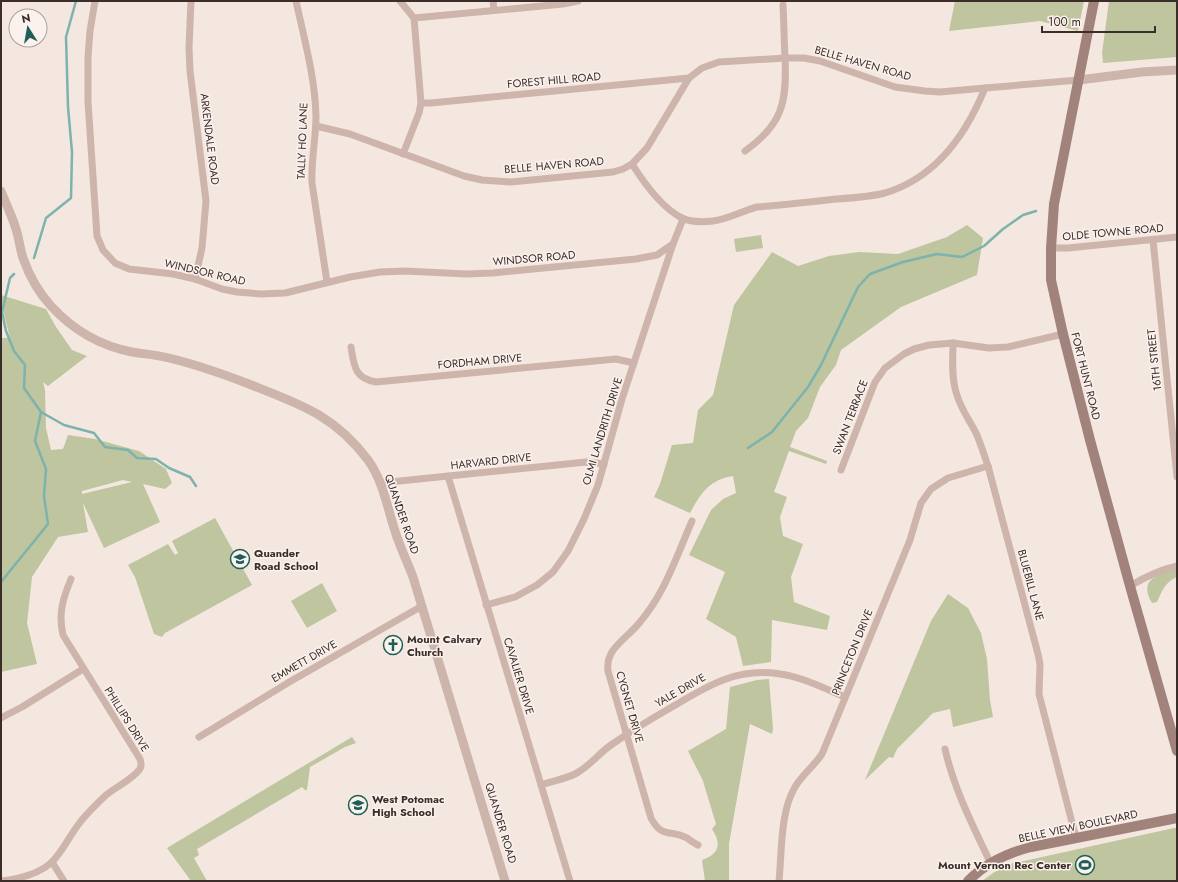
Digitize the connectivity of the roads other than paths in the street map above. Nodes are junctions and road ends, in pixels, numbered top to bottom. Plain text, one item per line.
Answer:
1 (95, 1) edge
2 (191, 1) edge
3 (296, 1) edge
4 (400, 1) edge
5 (493, 1) edge
6 (578, 1) edge
7 (1094, 1) edge
8 (783, 2) edge
9 (494, 10) junction
10 (414, 18) junction
11 (785, 58) junction
12 (1177, 70) edge
13 (689, 78) junction
14 (1079, 80) junction
15 (985, 88) junction
16 (421, 103) junction
17 (316, 126) junction
18 (745, 151) dead end
19 (403, 154) junction
20 (632, 164) junction
21 (1, 191) edge
22 (683, 219) junction
23 (1177, 237) edge
24 (1153, 240) junction
25 (674, 244) junction
26 (1051, 248) junction
27 (195, 279) junction
28 (327, 282) junction
29 (1063, 334) junction
30 (953, 343) junction
31 (351, 347) dead end
32 (634, 363) junction
33 (1173, 404) edge
34 (604, 464) junction
35 (988, 466) junction
36 (842, 470) dead end
37 (448, 476) junction
38 (1177, 477) edge
39 (380, 483) junction
40 (692, 521) dead end
41 (1177, 566) edge
42 (71, 579) dead end
43 (1130, 586) junction
44 (486, 605) junction
45 (422, 606) junction
46 (84, 669) junction
47 (845, 697) junction
48 (1, 718) edge
49 (626, 734) junction
50 (199, 737) dead end
51 (945, 749) dead end
52 (1177, 751) edge
53 (541, 785) junction
54 (1177, 818) edge
55 (1076, 838) junction
56 (698, 845) dead end
57 (52, 862) junction
58 (990, 862) junction
59 (1, 881) edge
60 (64, 881) edge
61 (506, 881) edge
62 (570, 881) edge
63 (779, 881) edge
64 (968, 881) edge

1 - 27 street, WINDSOR ROAD
2 - 27 street, ARKENDALE ROAD
3 - 17 street, TALLY HO LANE
4 - 10 street
5 - 9 street
6 - 9 street
7 - 14 main road, FORT HUNT ROAD
8 - 11 street
9 - 10 street
10 - 16 street
11 - 13 street, BELLE HAVEN ROAD
11 - 15 street, BELLE HAVEN ROAD
11 - 18 street
12 - 14 street, BELLE HAVEN ROAD
13 - 16 street, FOREST HILL ROAD
13 - 20 street, BELLE HAVEN ROAD
14 - 15 street, BELLE HAVEN ROAD
14 - 26 main road, FORT HUNT ROAD
15 - 22 street
16 - 19 street
17 - 19 street, BELLE HAVEN ROAD
17 - 28 street, TALLY HO LANE
19 - 20 street, BELLE HAVEN ROAD
20 - 22 street
21 - 39 street, QUANDER ROAD
22 - 25 street, OLMI LANDRITH DRIVE
23 - 24 street, OLDE TOWNE ROAD
24 - 26 street, OLDE TOWNE ROAD
24 - 33 street, 16TH STREET
25 - 28 street, WINDSOR ROAD
25 - 32 street, OLMI LANDRITH DRIVE
26 - 29 main road, FORT HUNT ROAD
27 - 28 street, WINDSOR ROAD
29 - 30 street, SWAN TERRACE
29 - 43 main road, FORT HUNT ROAD
30 - 35 street, BLUEBILL LANE
30 - 36 street, SWAN TERRACE
31 - 32 street, FORDHAM DRIVE
32 - 34 street, OLMI LANDRITH DRIVE
33 - 38 street, 16TH STREET
34 - 37 street, HARVARD DRIVE
34 - 44 street, OLMI LANDRITH DRIVE
35 - 47 street, PRINCETON DRIVE
35 - 55 street, BLUEBILL LANE
37 - 39 street, HARVARD DRIVE
37 - 44 street, CAVALIER DRIVE
39 - 45 street, QUANDER ROAD
40 - 49 street, CYGNET DRIVE
41 - 43 street
42 - 46 street, PHILLIPS DRIVE
43 - 52 main road, FORT HUNT ROAD
44 - 53 street, CAVALIER DRIVE
45 - 50 street, EMMETT DRIVE
45 - 61 street, QUANDER ROAD
46 - 48 street
46 - 57 street, PHILLIPS DRIVE
47 - 49 street, YALE DRIVE
47 - 63 street, PRINCETON DRIVE
49 - 53 street, YALE DRIVE
49 - 56 street, CYGNET DRIVE
51 - 58 street
53 - 62 street, CAVALIER DRIVE
54 - 55 main road, BELLE VIEW BOULEVARD
55 - 58 main road, BELLE VIEW BOULEVARD
57 - 59 street, PHILLIPS DRIVE
57 - 60 street
58 - 64 main road, BELLE VIEW BOULEVARD

